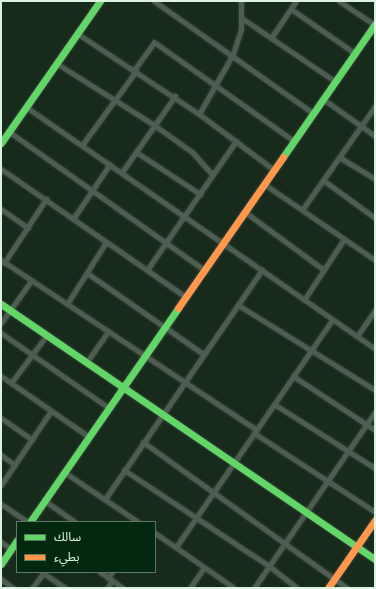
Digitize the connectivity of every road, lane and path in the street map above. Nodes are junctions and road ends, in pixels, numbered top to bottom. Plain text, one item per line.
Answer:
1 (100, 1) edge
2 (154, 1) edge
3 (240, 1) edge
4 (296, 1) edge
5 (339, 1) edge
6 (291, 9) junction
7 (243, 19) junction
8 (375, 25) edge
9 (78, 34) junction
10 (271, 38) junction
11 (233, 54) junction
12 (356, 54) junction
13 (56, 63) junction
14 (135, 70) junction
15 (336, 82) junction
16 (215, 87) junction
17 (175, 96) junction
18 (323, 99) junction
19 (113, 101) junction
20 (375, 106) edge
21 (26, 107) junction
22 (313, 113) junction
23 (199, 114) junction
24 (154, 125) junction
25 (361, 126) junction
26 (8, 131) junction
27 (375, 136) edge
28 (236, 141) junction
29 (294, 141) junction
30 (1, 143) edge
31 (82, 145) junction
32 (136, 152) junction
33 (339, 157) junction
34 (110, 164) junction
35 (1, 169) edge
36 (274, 170) junction
37 (122, 172) junction
38 (213, 175) junction
39 (375, 179) edge
40 (323, 180) junction
41 (264, 184) junction
42 (93, 190) junction
43 (200, 194) junction
44 (46, 199) junction
45 (1, 209) edge
46 (302, 210) junction
47 (245, 212) junction
48 (185, 216) junction
49 (375, 218) edge
50 (73, 219) junction
51 (28, 228) junction
52 (344, 239) junction
53 (106, 242) junction
54 (166, 242) junction
55 (223, 243) junction
56 (375, 259) edge
57 (3, 261) edge
58 (148, 270) junction
59 (262, 270) junction
60 (324, 270) junction
61 (206, 271) junction
62 (87, 273) junction
63 (31, 280) junction
64 (186, 297) junction
65 (304, 300) junction
66 (1, 304) edge
67 (67, 304) junction
68 (238, 306) junction
69 (375, 310) edge
70 (10, 311) junction
71 (332, 320) junction
72 (1, 324) edge
73 (164, 327) junction
74 (108, 331) junction
75 (1, 333) edge
76 (46, 336) junction
77 (357, 336) junction
78 (312, 349) junction
79 (375, 349) edge
80 (203, 354) junction
81 (32, 356) junction
82 (144, 356) junction
83 (86, 363) junction
84 (1, 376) edge
85 (293, 376) junction
86 (184, 381) junction
87 (11, 383) junction
88 (123, 388) junction
89 (375, 390) edge
90 (274, 404) junction
91 (109, 408) junction
92 (51, 411) junction
93 (375, 412) edge
94 (161, 414) junction
95 (1, 418) edge
96 (366, 424) junction
97 (375, 430) edge
98 (256, 431) junction
99 (89, 436) junction
100 (32, 440) junction
101 (143, 442) junction
102 (349, 450) junction
103 (1, 456) edge
104 (232, 464) junction
105 (15, 465) junction
106 (375, 468) edge
107 (124, 470) junction
108 (64, 472) junction
109 (326, 482) junction
110 (1, 486) edge
111 (215, 490) junction
112 (105, 500) junction
113 (45, 501) junction
114 (1, 504) edge
115 (375, 512) edge
116 (305, 513) junction
117 (197, 517) junction
118 (375, 520) edge
119 (27, 521) edge
120 (30, 521) edge
121 (74, 521) edge
122 (136, 521) edge
123 (156, 534) edge
124 (286, 541) junction
125 (1, 542) edge
126 (16, 542) edge
127 (357, 546) junction
128 (176, 547) junction
129 (11, 549) junction
130 (375, 559) edge
131 (1, 564) edge
132 (269, 566) junction
133 (204, 567) junction
134 (43, 573) edge
135 (101, 573) edge
136 (112, 573) edge
137 (1, 579) edge
138 (110, 579) junction
139 (334, 579) junction
140 (13, 588) edge
141 (32, 588) edge
142 (64, 588) edge
143 (107, 588) edge
144 (123, 588) edge
145 (190, 588) edge
146 (234, 588) edge
147 (254, 588) edge
148 (296, 588) edge
149 (328, 588) edge
150 (347, 588) edge

1 - 9 street
2 - 11 street
3 - 7 street
4 - 6 street
5 - 8 street
6 - 10 street
6 - 12 street
7 - 10 street
7 - 11 street
8 - 12 street
9 - 13 street
9 - 14 street
10 - 15 street
11 - 16 street
11 - 22 street
12 - 15 street
13 - 19 street
13 - 21 street
14 - 16 street
14 - 17 street
14 - 19 street
15 - 18 street
16 - 23 street
16 - 29 street
17 - 23 street
17 - 24 street
18 - 22 street
18 - 25 street
19 - 24 street
19 - 31 street
20 - 25 street
21 - 26 street
21 - 31 street
22 - 29 street
23 - 28 street
24 - 32 street
24 - 38 street
25 - 27 street
25 - 33 street
26 - 30 street
26 - 42 street
28 - 36 street
28 - 38 street
29 - 36 street
31 - 34 street
32 - 37 street
32 - 43 street
33 - 39 street
33 - 40 street
34 - 37 street
34 - 42 street
35 - 44 street
36 - 41 street
37 - 48 street
38 - 43 street
40 - 46 street
40 - 49 street
41 - 46 street
41 - 47 street
42 - 50 street
42 - 54 street
43 - 48 street
44 - 50 street
44 - 51 street
45 - 51 street
46 - 52 street
47 - 55 street
47 - 60 street
48 - 54 street
48 - 55 street
50 - 53 street
51 - 57 street
52 - 56 street
52 - 60 street
53 - 58 street
53 - 62 street
54 - 58 street
54 - 61 street
55 - 59 street
55 - 61 street
57 - 63 street
58 - 64 street
59 - 65 street
59 - 68 street
60 - 65 street
61 - 64 street
62 - 67 street
62 - 73 street
63 - 67 street
63 - 70 street
64 - 73 street
65 - 71 street
66 - 70 street
67 - 74 street
68 - 78 street
68 - 80 street
69 - 77 street
70 - 72 street
70 - 76 street
71 - 77 street
71 - 78 street
73 - 80 street
73 - 82 street
74 - 82 street
74 - 83 street
75 - 81 street
76 - 81 street
76 - 83 street
77 - 79 street
78 - 85 street
78 - 89 street
80 - 86 street
81 - 87 street
81 - 91 street
82 - 86 street
82 - 88 street
83 - 88 street
84 - 87 street
85 - 90 street
85 - 96 street
86 - 94 street
86 - 98 street
87 - 92 street
88 - 91 street
88 - 94 street
90 - 98 street
90 - 102 street
91 - 99 street
92 - 99 street
92 - 100 street
93 - 96 street
94 - 101 street
94 - 104 street
95 - 100 street
96 - 97 street
96 - 102 street
98 - 104 street
98 - 109 street
99 - 108 street
100 - 105 street
101 - 107 street
101 - 111 street
102 - 106 street
102 - 109 street
103 - 105 street
104 - 111 street
104 - 116 street
105 - 110 street
107 - 112 street
107 - 117 street
108 - 112 street
108 - 113 street
109 - 115 street
109 - 116 street
111 - 117 street
111 - 124 street
112 - 122 street
113 - 120 street
113 - 121 street
114 - 119 street
116 - 124 street
116 - 127 street
117 - 128 street
117 - 132 street
118 - 127 street
123 - 128 street
124 - 132 street
124 - 139 street
125 - 129 street
126 - 129 street
127 - 130 street
127 - 139 street
128 - 133 street
129 - 131 street
132 - 147 street
132 - 148 street
133 - 145 street
133 - 146 street
134 - 141 street
134 - 142 street
135 - 138 street
136 - 138 street
137 - 140 street
138 - 143 street
138 - 144 street
139 - 149 street
139 - 150 street

